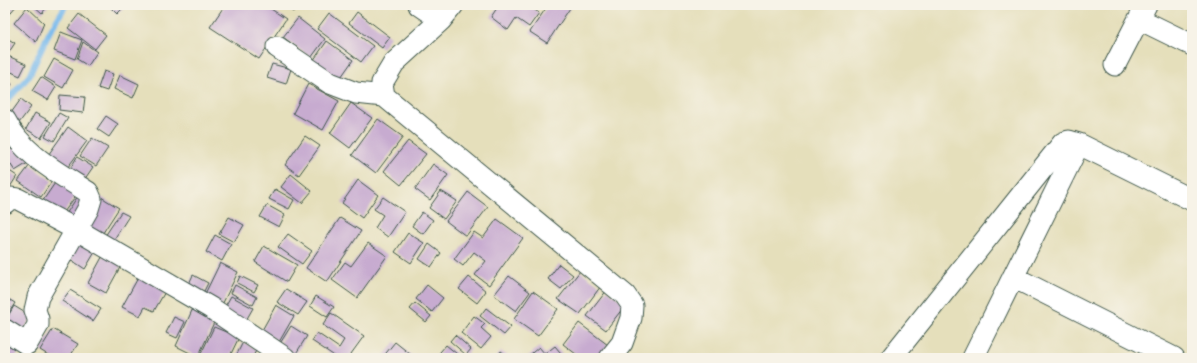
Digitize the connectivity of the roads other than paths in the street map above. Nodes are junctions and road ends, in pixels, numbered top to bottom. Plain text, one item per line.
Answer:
1 (419, 5) edge
2 (447, 12) edge
3 (1143, 12) edge
4 (1192, 45) edge
5 (277, 47) dead end
6 (1115, 65) dead end
7 (384, 96) junction
8 (5, 120) edge
9 (1079, 144) junction
10 (1192, 200) edge
11 (5, 203) edge
12 (77, 230) junction
13 (1013, 277) junction
14 (5, 330) edge
15 (22, 351) edge
16 (285, 358) edge
17 (610, 358) edge
18 (891, 358) edge
19 (973, 358) edge
20 (1174, 358) edge

1 - 2 street
2 - 7 street
3 - 4 street
3 - 6 street
5 - 7 street
7 - 17 street
8 - 12 street
9 - 10 street
9 - 13 street
9 - 18 street
11 - 12 street
12 - 15 street
12 - 16 street
13 - 19 street
13 - 20 street
14 - 15 street

